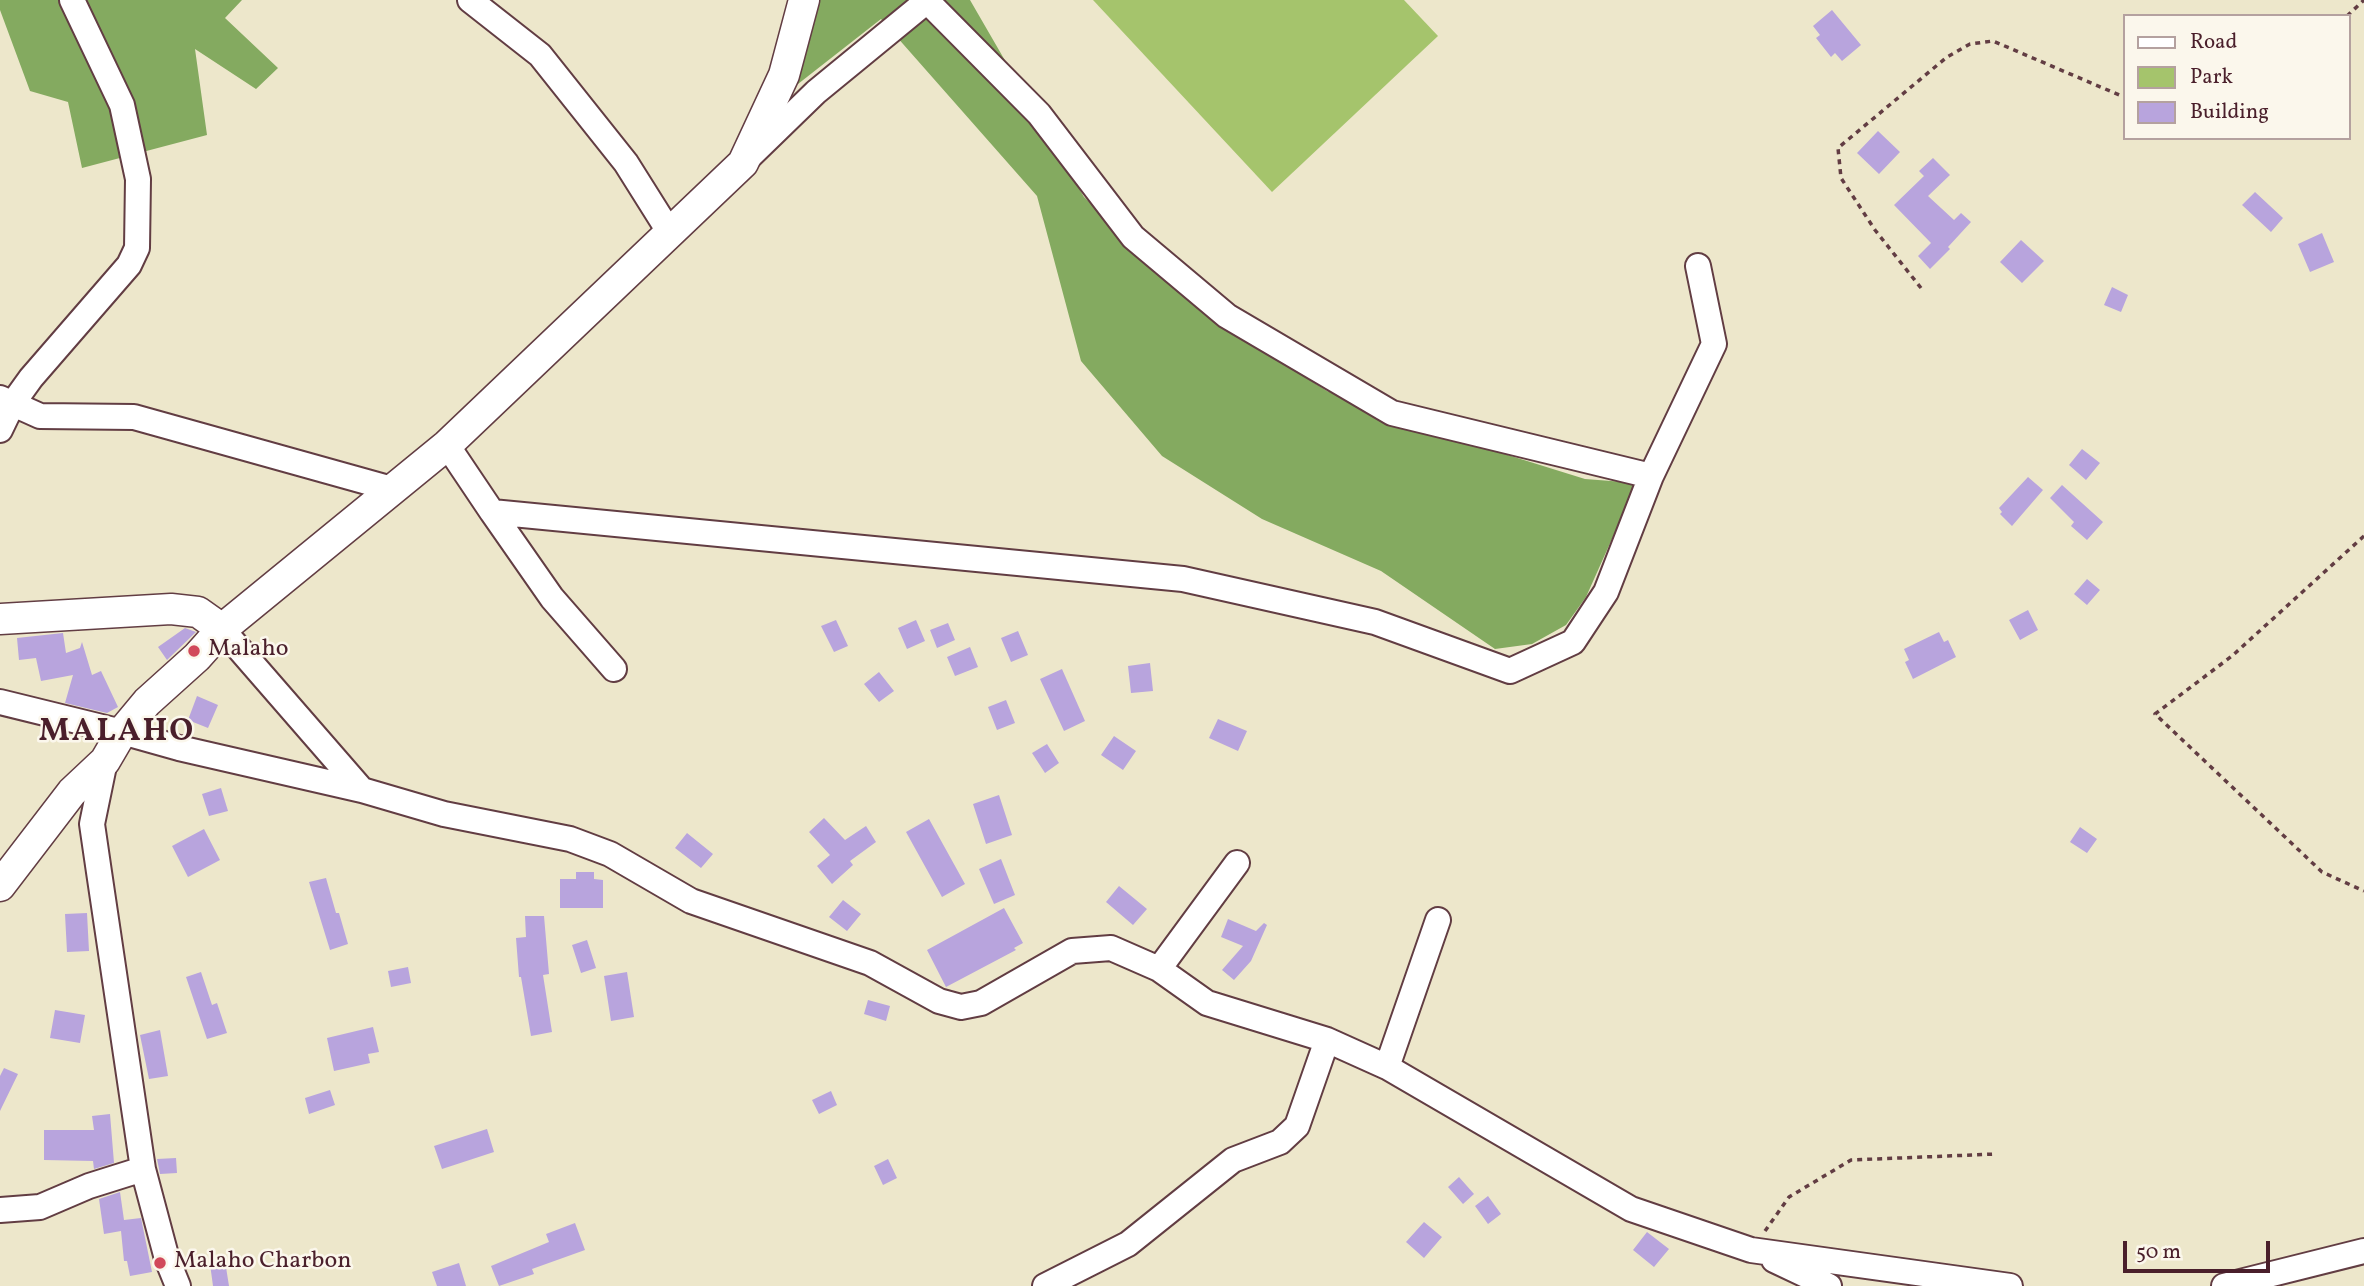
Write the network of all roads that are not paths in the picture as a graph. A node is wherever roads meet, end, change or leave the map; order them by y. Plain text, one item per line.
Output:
1 (72, 0) edge
2 (470, 0) edge
3 (804, 0) edge
4 (926, 1) edge
5 (743, 163) junction
6 (670, 233) junction
7 (1698, 267) dead end
8 (7, 401) edge
9 (0, 430) edge
10 (447, 444) junction
11 (1651, 476) junction
12 (392, 489) junction
13 (492, 512) junction
14 (0, 619) edge
15 (222, 629) junction
16 (614, 669) dead end
17 (0, 702) edge
18 (122, 732) junction
19 (105, 761) junction
20 (362, 790) junction
21 (1237, 863) dead end
22 (0, 886) edge
23 (1438, 919) dead end
24 (1158, 969) junction
25 (1327, 1040) junction
26 (1387, 1067) junction
27 (143, 1169) junction
28 (0, 1210) edge
29 (1751, 1250) junction
30 (2364, 1251) edge
31 (178, 1286) edge
32 (1045, 1286) edge
33 (1829, 1286) edge
34 (2010, 1286) edge
35 (2224, 1286) edge

1 - 8 street
2 - 6 street
3 - 5 street
4 - 5 street
4 - 11 street
5 - 6 street
6 - 10 street
7 - 11 street
8 - 9 street
8 - 12 street
10 - 12 street
10 - 13 street
11 - 13 street
12 - 15 street
13 - 16 street
14 - 15 street
15 - 18 street
15 - 20 street
17 - 18 street
18 - 19 street
18 - 20 street
19 - 22 street
19 - 27 street
20 - 24 street
21 - 24 street
23 - 26 street
24 - 25 street
25 - 26 street
25 - 32 street
26 - 29 street
27 - 28 street
27 - 31 street
29 - 33 street
29 - 34 street
30 - 35 street

